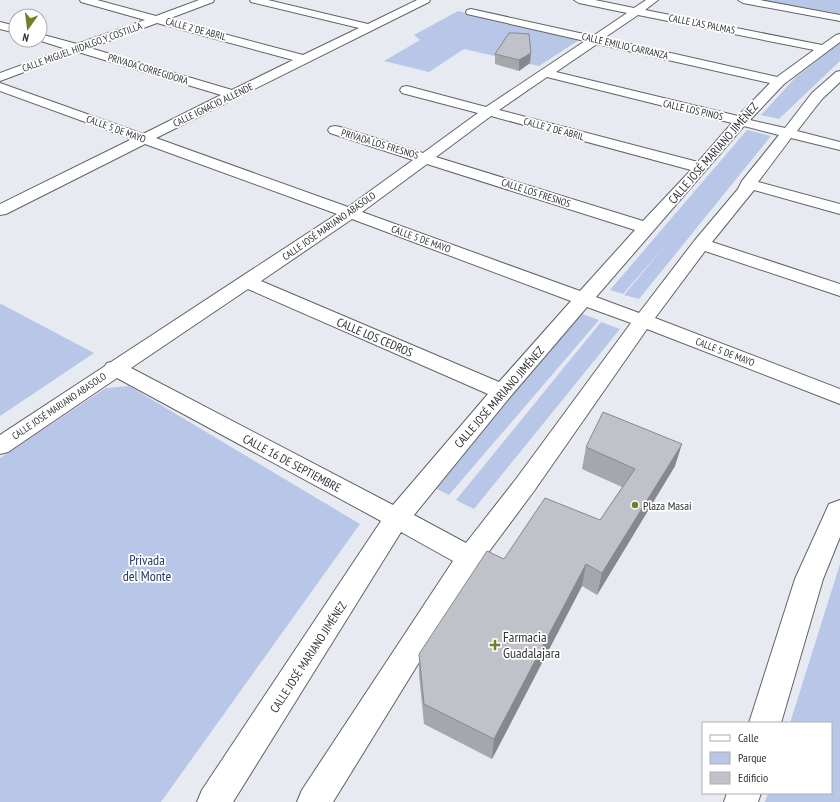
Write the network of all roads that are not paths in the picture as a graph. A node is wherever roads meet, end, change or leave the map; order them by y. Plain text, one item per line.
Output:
1 (85, 0) edge
2 (209, 0) edge
3 (256, 0) edge
4 (579, 0) edge
5 (653, 0) edge
6 (743, 0) edge
7 (425, 2) edge
8 (636, 11) junction
9 (471, 12) dead end
10 (840, 18) edge
11 (158, 19) junction
12 (371, 28) junction
13 (48, 39) edge
14 (594, 39) junction
15 (832, 43) edge
16 (78, 48) junction
17 (306, 60) junction
18 (545, 73) junction
19 (840, 75) edge
20 (0, 77) edge
21 (779, 81) junction
22 (0, 87) edge
23 (407, 90) dead end
24 (833, 91) edge
25 (234, 95) junction
26 (488, 112) junction
27 (741, 121) junction
28 (335, 130) dead end
29 (787, 133) junction
30 (144, 140) junction
31 (840, 146) edge
32 (426, 158) junction
33 (700, 168) junction
34 (748, 184) junction
35 (840, 209) edge
36 (0, 210) edge
37 (350, 213) junction
38 (646, 228) junction
39 (701, 244) junction
40 (247, 282) junction
41 (840, 290) edge
42 (584, 299) junction
43 (644, 321) junction
44 (114, 368) junction
45 (502, 392) junction
46 (840, 397) edge
47 (0, 446) edge
48 (840, 510) edge
49 (396, 519) junction
50 (470, 557) junction
51 (765, 722) edge
52 (214, 802) edge
53 (314, 802) edge

1 - 11 street, CALLE 2 DE ABRIL
2 - 11 street, CALLE MIGUEL HIDALGO Y COSTILLA
3 - 12 street
4 - 8 street, CALLE LAS PALMAS
5 - 8 street, CALLE JOSÉ MARIANO ABASOLO
6 - 10 street
7 - 12 street, CALLE IGNACIO ALLENDE
8 - 14 street, CALLE JOSÉ MARIANO ABASOLO
8 - 15 street, CALLE LAS PALMAS
9 - 14 street, CALLE EMILIO CARRANZA
11 - 16 street, CALLE MIGUEL HIDALGO Y COSTILLA
11 - 17 street, CALLE 2 DE ABRIL
12 - 17 street, CALLE IGNACIO ALLENDE
13 - 16 street, PRIVADA CORREGIDORA
14 - 18 street, CALLE JOSÉ MARIANO ABASOLO
14 - 21 street, CALLE EMILIO CARRANZA
15 - 21 street, CALLE JOSÉ MARIANO JIMÉNEZ
16 - 20 street, CALLE MIGUEL HIDALGO Y COSTILLA
16 - 25 street, PRIVADA CORREGIDORA
17 - 25 street, CALLE IGNACIO ALLENDE
18 - 26 street, CALLE JOSÉ MARIANO ABASOLO
18 - 27 street, CALLE LOS PINOS
19 - 24 street
21 - 27 street, CALLE JOSÉ MARIANO JIMÉNEZ
22 - 30 street, CALLE 5 DE MAYO
23 - 26 street, CALLE 2 DE ABRIL
24 - 29 street
25 - 30 street, CALLE IGNACIO ALLENDE
26 - 32 street, CALLE JOSÉ MARIANO ABASOLO
26 - 33 street, CALLE 2 DE ABRIL
27 - 29 street, CALLE LOS PINOS
27 - 33 street, CALLE JOSÉ MARIANO JIMÉNEZ
28 - 32 street, PRIVADA LOS FRESNOS
29 - 31 street, CALLE LOS PINOS
29 - 34 street
30 - 36 street, CALLE IGNACIO ALLENDE
30 - 37 street, CALLE 5 DE MAYO
32 - 37 street, CALLE JOSÉ MARIANO ABASOLO
32 - 38 street, CALLE LOS FRESNOS
33 - 38 street, CALLE JOSÉ MARIANO JIMÉNEZ
34 - 35 street
34 - 39 street
37 - 40 street, CALLE JOSÉ MARIANO ABASOLO
37 - 42 street, CALLE 5 DE MAYO
38 - 42 street, CALLE JOSÉ MARIANO JIMÉNEZ
39 - 41 street
39 - 43 street
40 - 44 street, CALLE JOSÉ MARIANO ABASOLO
40 - 45 street, CALLE LOS CEDROS
42 - 43 street, CALLE 5 DE MAYO
42 - 45 street, CALLE JOSÉ MARIANO JIMÉNEZ
43 - 46 street, CALLE 5 DE MAYO
43 - 50 street
44 - 47 street, CALLE JOSÉ MARIANO ABASOLO
44 - 49 street, CALLE 16 DE SEPTIEMBRE
45 - 49 street, CALLE JOSÉ MARIANO JIMÉNEZ
48 - 51 street
49 - 50 street, CALLE 16 DE SEPTIEMBRE
49 - 52 street, CALLE JOSÉ MARIANO JIMÉNEZ
50 - 53 street

